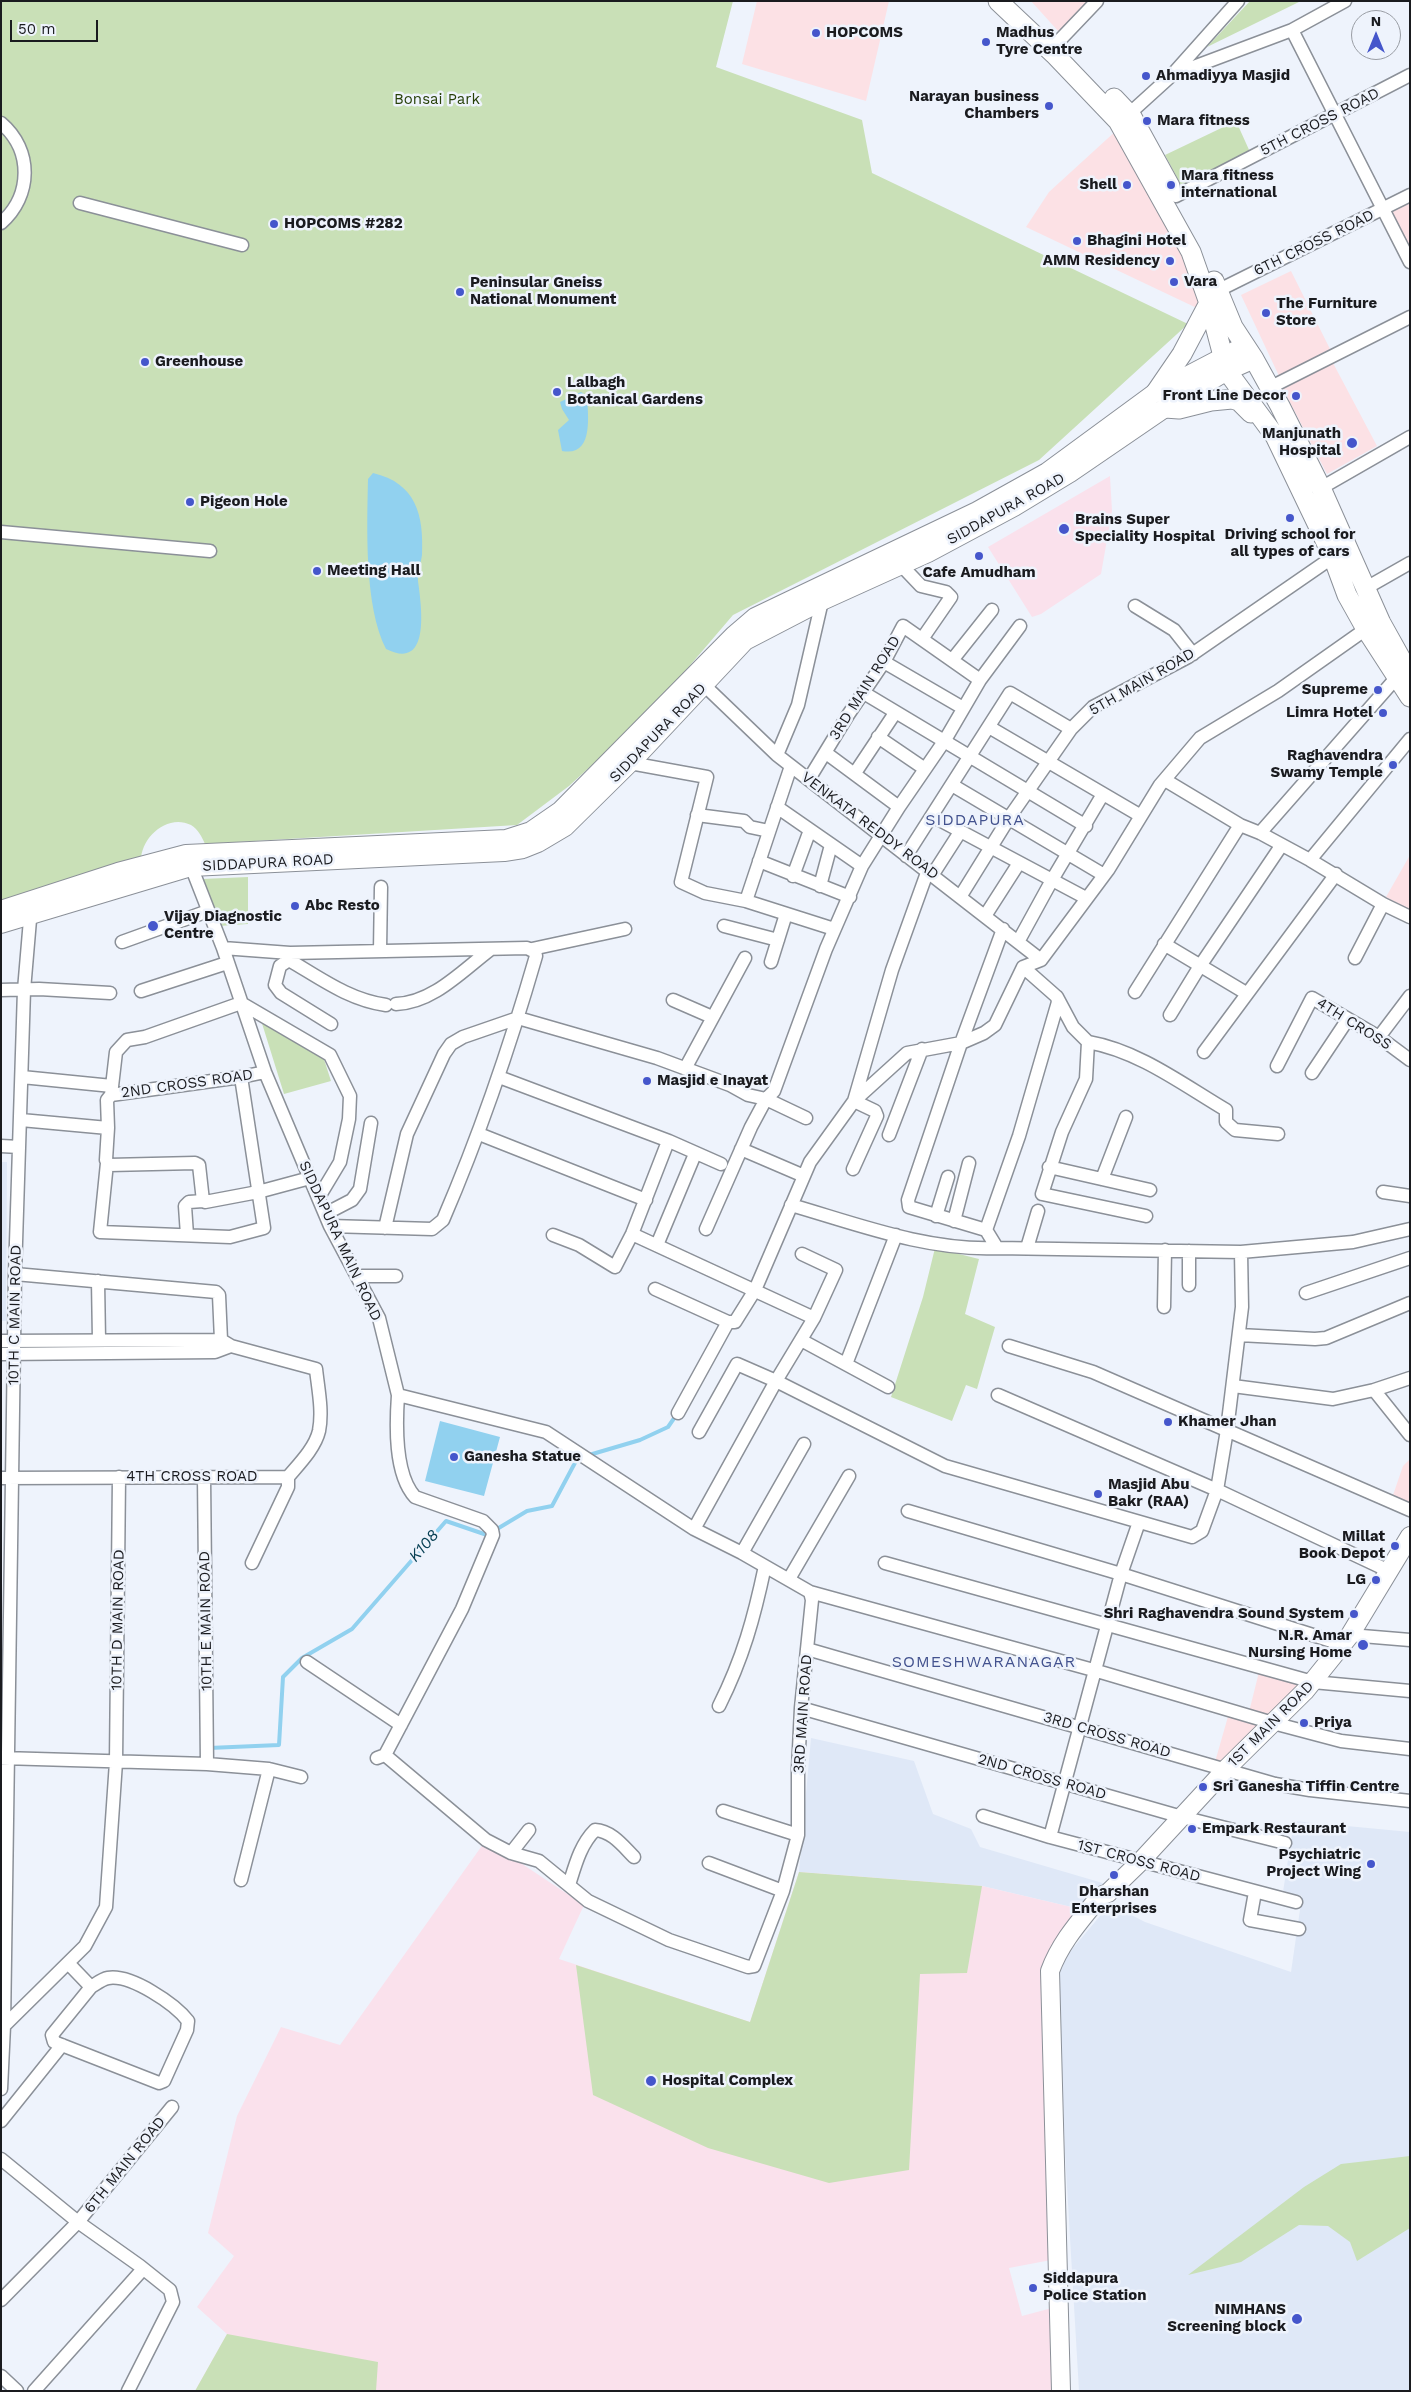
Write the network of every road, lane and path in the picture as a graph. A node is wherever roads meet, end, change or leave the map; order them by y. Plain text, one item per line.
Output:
1 (998, 1) edge
2 (1015, 1) edge
3 (1097, 1) edge
4 (1238, 1) edge
5 (1345, 1) edge
6 (1292, 30) junction
7 (1056, 43) junction
8 (1172, 75) junction
9 (1410, 75) edge
10 (1129, 114) junction
11 (1336, 114) junction
12 (1, 123) edge
13 (1410, 195) edge
14 (1176, 196) junction
15 (80, 203) dead end
16 (1384, 208) junction
17 (1, 223) edge
18 (242, 245) dead end
19 (1410, 262) edge
20 (1213, 297) junction
21 (1410, 317) edge
22 (1249, 352) junction
23 (1225, 363) junction
24 (1269, 388) junction
25 (1161, 400) junction
26 (1275, 436) junction
27 (1410, 437) edge
28 (1321, 488) junction
29 (1, 532) edge
30 (210, 552) dead end
31 (1333, 556) junction
32 (1410, 563) edge
33 (901, 565) junction
34 (1366, 588) junction
35 (820, 594) junction
36 (1135, 606) dead end
37 (992, 610) dead end
38 (1020, 626) dead end
39 (1366, 629) junction
40 (922, 639) junction
41 (1193, 654) junction
42 (952, 659) junction
43 (884, 662) junction
44 (1403, 676) edge
45 (980, 680) junction
46 (704, 685) junction
47 (864, 693) junction
48 (1410, 697) edge
49 (963, 708) junction
50 (895, 713) junction
51 (989, 727) junction
52 (1071, 729) junction
53 (878, 737) junction
54 (1410, 739) edge
55 (945, 740) junction
56 (826, 753) junction
57 (777, 755) junction
58 (970, 757) junction
59 (624, 758) junction
60 (1047, 762) junction
61 (791, 766) junction
62 (925, 769) junction
63 (855, 773) junction
64 (809, 779) junction
65 (1165, 780) junction
66 (952, 785) junction
67 (1028, 792) junction
68 (1103, 794) junction
69 (777, 807) junction
70 (899, 807) junction
71 (697, 815) junction
72 (932, 816) junction
73 (1141, 816) junction
74 (1009, 818) junction
75 (1240, 825) junction
76 (1086, 826) junction
77 (810, 830) junction
78 (769, 831) junction
79 (960, 832) junction
80 (1260, 833) junction
81 (881, 835) junction
82 (831, 845) junction
83 (1281, 846) junction
84 (990, 848) junction
85 (1068, 854) junction
86 (906, 856) junction
87 (189, 860) junction
88 (1310, 860) junction
89 (759, 861) junction
90 (1019, 863) junction
91 (862, 866) junction
92 (931, 872) junction
93 (1336, 874) junction
94 (1104, 875) junction
95 (793, 876) junction
96 (1052, 880) junction
97 (381, 886) dead end
98 (820, 886) junction
99 (850, 897) junction
100 (960, 897) junction
101 (1086, 898) junction
102 (746, 901) junction
103 (1383, 904) junction
104 (31, 907) junction
105 (1, 910) edge
106 (208, 911) junction
107 (786, 914) junction
108 (985, 916) junction
109 (1410, 917) edge
110 (1, 924) edge
111 (724, 926) dead end
112 (834, 928) junction
113 (625, 929) dead end
114 (1003, 929) junction
115 (778, 940) junction
116 (122, 942) dead end
117 (1018, 942) junction
118 (1164, 944) junction
119 (223, 948) junction
120 (491, 949) junction
121 (532, 949) junction
122 (380, 951) junction
123 (287, 956) junction
124 (745, 958) dead end
125 (1355, 958) dead end
126 (1041, 960) junction
127 (771, 962) dead end
128 (227, 963) junction
129 (1200, 966) junction
130 (1023, 967) junction
131 (1, 990) edge
132 (24, 990) junction
133 (141, 991) dead end
134 (1136, 992) dead end
135 (1246, 993) junction
136 (110, 994) dead end
137 (1410, 996) edge
138 (1057, 997) junction
139 (673, 1000) dead end
140 (241, 1003) junction
141 (1170, 1015) dead end
142 (712, 1017) junction
143 (518, 1018) junction
144 (1348, 1019) junction
145 (331, 1024) dead end
146 (1379, 1037) junction
147 (1088, 1042) junction
148 (961, 1043) junction
149 (922, 1050) junction
150 (1204, 1052) dead end
151 (1410, 1060) edge
152 (1277, 1066) dead end
153 (686, 1067) junction
154 (265, 1072) junction
155 (1312, 1073) dead end
156 (22, 1077) junction
157 (241, 1078) junction
158 (499, 1078) junction
159 (111, 1090) junction
160 (766, 1099) junction
161 (854, 1101) junction
162 (1126, 1117) dead end
163 (806, 1118) dead end
164 (21, 1120) junction
165 (371, 1123) dead end
166 (108, 1128) junction
167 (479, 1134) junction
168 (1278, 1134) dead end
169 (889, 1135) dead end
170 (667, 1144) dead end
171 (1, 1146) edge
172 (19, 1147) junction
173 (741, 1149) junction
174 (696, 1154) dead end
175 (107, 1163) junction
176 (969, 1163) dead end
177 (721, 1164) dead end
178 (1050, 1167) junction
179 (853, 1169) dead end
180 (804, 1176) junction
181 (948, 1177) dead end
182 (310, 1178) junction
183 (1102, 1179) junction
184 (1150, 1190) dead end
185 (258, 1192) junction
186 (1383, 1192) dead end
187 (1410, 1196) edge
188 (319, 1198) junction
189 (203, 1200) junction
190 (646, 1200) junction
191 (791, 1205) junction
192 (1038, 1211) dead end
193 (326, 1214) junction
194 (936, 1216) junction
195 (1146, 1216) dead end
196 (954, 1221) junction
197 (330, 1226) junction
198 (385, 1228) junction
199 (706, 1228) dead end
200 (1410, 1229) edge
201 (986, 1230) junction
202 (632, 1234) junction
203 (187, 1235) junction
204 (553, 1235) dead end
205 (896, 1235) junction
206 (657, 1246) junction
207 (997, 1248) junction
208 (1027, 1248) junction
209 (1165, 1250) junction
210 (1190, 1250) junction
211 (1241, 1252) junction
212 (802, 1254) dead end
213 (1410, 1258) edge
214 (15, 1274) junction
215 (356, 1276) junction
216 (396, 1276) dead end
217 (98, 1281) junction
218 (1189, 1284) dead end
219 (655, 1289) dead end
220 (755, 1290) junction
221 (1306, 1293) dead end
222 (1410, 1303) edge
223 (1164, 1307) dead end
224 (814, 1318) junction
225 (728, 1322) junction
226 (1239, 1335) junction
227 (15, 1340) junction
228 (99, 1340) junction
229 (801, 1340) junction
230 (1, 1341) edge
231 (226, 1343) junction
232 (1009, 1346) dead end
233 (1, 1354) edge
234 (15, 1354) junction
235 (846, 1364) junction
236 (1410, 1378) edge
237 (776, 1381) junction
238 (1233, 1386) junction
239 (888, 1387) dead end
240 (1374, 1390) junction
241 (398, 1395) junction
242 (998, 1395) dead end
243 (678, 1413) dead end
244 (1227, 1430) junction
245 (699, 1432) dead end
246 (1410, 1435) edge
247 (804, 1444) dead end
248 (849, 1476) dead end
249 (120, 1477) junction
250 (204, 1477) junction
251 (288, 1477) junction
252 (7, 1478) edge
253 (1216, 1490) junction
254 (1410, 1510) edge
255 (908, 1511) dead end
256 (1139, 1522) junction
257 (694, 1529) junction
258 (1410, 1536) edge
259 (742, 1554) junction
260 (252, 1563) dead end
261 (885, 1563) dead end
262 (766, 1566) junction
263 (1389, 1571) junction
264 (1121, 1574) junction
265 (788, 1579) junction
266 (810, 1592) junction
267 (1109, 1624) junction
268 (1346, 1639) junction
269 (1410, 1640) edge
270 (807, 1649) junction
271 (307, 1662) dead end
272 (1096, 1670) junction
273 (1313, 1682) junction
274 (1410, 1691) edge
275 (720, 1706) dead end
276 (801, 1708) junction
277 (1273, 1724) junction
278 (401, 1725) junction
279 (1079, 1727) junction
280 (1410, 1749) edge
281 (5, 1758) edge
282 (116, 1762) junction
283 (207, 1764) junction
284 (269, 1769) junction
285 (1226, 1769) junction
286 (301, 1777) dead end
287 (1064, 1784) junction
288 (1410, 1801) edge
289 (723, 1811) dead end
290 (983, 1816) dead end
291 (1182, 1817) junction
292 (529, 1830) dead end
293 (798, 1836) junction
294 (1050, 1837) junction
295 (1285, 1843) dead end
296 (511, 1853) junction
297 (634, 1857) dead end
298 (1140, 1862) junction
299 (709, 1864) dead end
300 (241, 1880) dead end
301 (569, 1885) junction
302 (783, 1891) junction
303 (1255, 1892) junction
304 (1296, 1902) dead end
305 (1298, 1929) dead end
306 (68, 1963) junction
307 (91, 1987) junction
308 (4, 2026) junction
309 (62, 2045) junction
310 (1, 2089) edge
311 (172, 2107) dead end
312 (1, 2121) edge
313 (1, 2159) edge
314 (78, 2222) junction
315 (143, 2269) junction
316 (1, 2300) edge
317 (1062, 2360) junction
318 (1, 2376) edge
319 (17, 2391) edge
320 (34, 2391) edge
321 (128, 2391) edge
322 (1061, 2391) edge
323 (1067, 2391) edge

1 - 20 main road
2 - 7 main road
3 - 7 street
4 - 8 street
5 - 6 street
6 - 8 street
6 - 11 street
7 - 10 main road
8 - 10 street
9 - 11 street, 5TH CROSS ROAD
10 - 14 main road
11 - 14 street, 5TH CROSS ROAD
11 - 16 street
12 - 17 street
13 - 16 street, 6TH CROSS ROAD
14 - 20 main road
15 - 18 street
16 - 19 street
16 - 20 street, 6TH CROSS ROAD
20 - 22 main road
20 - 23 main road
20 - 25 main road
21 - 24 street
22 - 23 main road
22 - 24 main road
23 - 25 main road
23 - 26 main road
24 - 28 main road
25 - 26 main road
25 - 33 main road, SIDDAPURA ROAD
25 - 35 main road, SIDDAPURA ROAD
26 - 31 main road
27 - 28 street
28 - 34 main road
29 - 30 street
31 - 39 main road
31 - 41 street, 5TH MAIN ROAD
32 - 34 street
33 - 35 main road, SIDDAPURA ROAD
33 - 40 street
34 - 44 main road
35 - 46 main road, SIDDAPURA ROAD
35 - 57 street
35 - 59 main road, SIDDAPURA ROAD
36 - 41 street
37 - 42 street
38 - 45 street
39 - 44 main road
39 - 65 street
40 - 42 street, 3RD MAIN ROAD
40 - 43 street, 3RD MAIN ROAD
41 - 52 street, 5TH MAIN ROAD
42 - 45 street, 3RD MAIN ROAD
43 - 47 street, 3RD MAIN ROAD
43 - 49 street
44 - 48 main road
44 - 80 street
45 - 49 street
46 - 57 street, VENKATA REDDY ROAD
46 - 59 main road, SIDDAPURA ROAD
47 - 50 street
47 - 56 street, 3RD MAIN ROAD
49 - 55 street
50 - 53 street
50 - 55 street
51 - 52 street
51 - 58 street
51 - 60 street
52 - 60 street, 5TH MAIN ROAD
53 - 62 street
53 - 63 street
54 - 88 street
55 - 58 street
55 - 62 street
56 - 63 street
56 - 64 street, 3RD MAIN ROAD
57 - 61 street, VENKATA REDDY ROAD
58 - 66 street
58 - 67 street
59 - 71 street
59 - 87 main road, SIDDAPURA ROAD
60 - 67 street, 5TH MAIN ROAD
60 - 68 street
61 - 64 street, VENKATA REDDY ROAD
61 - 69 street
62 - 70 street
63 - 70 street
64 - 81 street, VENKATA REDDY ROAD
65 - 73 street
65 - 75 street
66 - 72 street
66 - 74 street
67 - 74 street, 5TH MAIN ROAD
67 - 76 street
68 - 73 street
68 - 76 street
69 - 77 street
69 - 78 street
70 - 81 street
71 - 78 street
71 - 102 street
72 - 79 street
72 - 86 street
73 - 94 street
74 - 84 street, 5TH MAIN ROAD
74 - 85 street
75 - 80 street
75 - 118 street
76 - 85 street
77 - 82 street
77 - 95 street
78 - 89 street
79 - 84 street
79 - 92 street
80 - 83 street
81 - 86 street, VENKATA REDDY ROAD
81 - 91 street
82 - 91 street
82 - 98 street
83 - 88 street
83 - 129 street
84 - 90 street
84 - 100 street, 5TH MAIN ROAD
85 - 94 street
85 - 96 street
86 - 92 street, VENKATA REDDY ROAD
87 - 104 main road, SIDDAPURA ROAD
87 - 106 street, SIDDAPURA MAIN ROAD
88 - 93 street
89 - 95 street
89 - 102 street
90 - 96 street
90 - 108 street
91 - 99 street
92 - 100 street, VENKATA REDDY ROAD
92 - 161 street
93 - 103 street
93 - 135 street
94 - 101 street
95 - 98 street
96 - 101 street
96 - 117 street
97 - 122 street
98 - 99 street
99 - 112 street
100 - 108 street, VENKATA REDDY ROAD
101 - 126 street
102 - 107 street
103 - 109 street
103 - 125 street
104 - 105 main road, SIDDAPURA ROAD
104 - 110 main road, SIDDAPURA ROAD
104 - 132 street, 10TH C MAIN ROAD
106 - 116 street
106 - 119 street, SIDDAPURA MAIN ROAD
107 - 112 street
107 - 115 street
108 - 114 street, VENKATA REDDY ROAD
111 - 115 street
112 - 160 street
113 - 121 street
114 - 117 street, VENKATA REDDY ROAD
114 - 148 street
115 - 127 street
117 - 126 street, VENKATA REDDY ROAD
118 - 129 street
118 - 134 street
119 - 123 street
119 - 128 street, SIDDAPURA MAIN ROAD
120 - 121 street
120 - 122 street
120 - 123 street
121 - 143 street
122 - 123 street
123 - 145 street
124 - 142 street
126 - 130 street
128 - 133 street
128 - 140 street, SIDDAPURA MAIN ROAD
129 - 135 street
129 - 141 street
130 - 138 street
130 - 148 street
131 - 132 street
132 - 136 street
132 - 156 street, 10TH C MAIN ROAD
135 - 150 street
137 - 146 street
138 - 147 street
138 - 201 street
139 - 142 street
140 - 154 street, SIDDAPURA MAIN ROAD
140 - 159 street
140 - 188 street
142 - 153 street
143 - 153 street
143 - 158 street
143 - 198 street
144 - 146 street, 4TH CROSS
144 - 152 street, 4TH CROSS
144 - 155 street
146 - 151 street, 4TH CROSS
147 - 168 street
147 - 178 street
148 - 149 street
148 - 194 street
149 - 161 street
149 - 169 street
153 - 160 street
154 - 157 street, 2ND CROSS ROAD
154 - 182 street, SIDDAPURA MAIN ROAD
156 - 159 street
156 - 164 street, 10TH C MAIN ROAD
157 - 159 street, 2ND CROSS ROAD
157 - 185 street
158 - 167 street
158 - 177 street
159 - 166 street, 2ND CROSS ROAD
160 - 163 street
160 - 173 street
161 - 179 street
161 - 180 street
162 - 183 street
164 - 166 street
164 - 172 street, 10TH C MAIN ROAD
165 - 193 street
166 - 175 street, 2ND CROSS ROAD
167 - 190 street
167 - 198 street
170 - 190 street
171 - 172 street
172 - 214 street, 10TH C MAIN ROAD
173 - 180 street
173 - 199 street
174 - 206 street
175 - 189 street
175 - 203 street, 2ND CROSS ROAD
176 - 196 street
178 - 183 street
178 - 195 street
180 - 191 street
181 - 194 street
182 - 185 street
182 - 188 street, SIDDAPURA MAIN ROAD
183 - 184 street
185 - 189 street
185 - 203 street
186 - 187 street
188 - 193 street, SIDDAPURA MAIN ROAD
189 - 203 street
190 - 202 street
191 - 205 street
191 - 220 street
192 - 208 street
193 - 197 street, SIDDAPURA MAIN ROAD
194 - 196 street
196 - 201 street
197 - 198 street
197 - 215 street, SIDDAPURA MAIN ROAD
200 - 211 street
201 - 207 street
202 - 204 street
202 - 206 street
205 - 207 street
205 - 235 street
206 - 220 street
207 - 208 street
208 - 209 street
209 - 210 street
209 - 223 street
210 - 211 street
210 - 218 street
211 - 226 street
212 - 224 street
213 - 221 street
214 - 217 street
214 - 227 street, 10TH C MAIN ROAD
215 - 216 street
215 - 241 street, SIDDAPURA MAIN ROAD
217 - 228 street
217 - 231 street
219 - 225 street
220 - 224 street
220 - 225 street
222 - 226 street
224 - 229 street
225 - 243 street
226 - 238 street
227 - 228 street
227 - 230 street
227 - 234 street, 10TH C MAIN ROAD
228 - 231 street
229 - 235 street
229 - 237 street
231 - 234 street
231 - 251 street
232 - 244 street
233 - 234 street
234 - 252 street, 10TH C MAIN ROAD
235 - 239 street
236 - 240 street
237 - 245 street
237 - 256 street
237 - 257 street
238 - 240 street
238 - 244 street
240 - 246 street
241 - 257 street
241 - 278 street, SIDDAPURA MAIN ROAD
242 - 253 street
244 - 253 street
244 - 254 street
247 - 259 street
248 - 265 street
249 - 250 street, 4TH CROSS ROAD
249 - 252 street, 4TH CROSS ROAD
249 - 282 street, 10TH D MAIN ROAD
250 - 251 street, 4TH CROSS ROAD
250 - 283 street, 10TH E MAIN ROAD
251 - 260 street
252 - 281 street, 10TH C MAIN ROAD
253 - 256 street
253 - 263 street
255 - 264 street
256 - 264 street
257 - 259 street
258 - 263 main road, 1ST MAIN ROAD
259 - 262 street
261 - 267 street
262 - 265 street
262 - 275 street
263 - 268 main road, 1ST MAIN ROAD
264 - 267 street
264 - 268 street
265 - 266 street
266 - 270 street, 3RD MAIN ROAD
266 - 272 street
267 - 272 street
267 - 273 street
268 - 269 street
268 - 273 main road, 1ST MAIN ROAD
270 - 276 street, 3RD MAIN ROAD
270 - 279 street, 3RD CROSS ROAD
271 - 278 street
272 - 277 street
272 - 279 street
273 - 274 street
273 - 277 main road, 1ST MAIN ROAD
276 - 287 street, 2ND CROSS ROAD
276 - 293 street, 3RD MAIN ROAD
277 - 280 street
277 - 285 main road, 1ST MAIN ROAD
278 - 296 street, 3RD MAIN ROAD
279 - 285 street, 3RD CROSS ROAD
279 - 287 street
281 - 282 street
281 - 308 street, 10TH C MAIN ROAD
282 - 283 street
282 - 306 street, 10TH D MAIN ROAD
283 - 284 street
284 - 286 street
284 - 300 street
285 - 288 street, 3RD CROSS ROAD
285 - 291 main road, 1ST MAIN ROAD
287 - 291 street, 2ND CROSS ROAD
287 - 294 street
289 - 293 street
290 - 294 street, 1ST CROSS ROAD
291 - 295 street, 2ND CROSS ROAD
291 - 298 main road, 1ST MAIN ROAD
292 - 296 street
293 - 302 street, 3RD MAIN ROAD
294 - 298 street, 1ST CROSS ROAD
296 - 301 street, 3RD MAIN ROAD
297 - 301 street
298 - 303 street, 1ST CROSS ROAD
298 - 317 main road, 1ST MAIN ROAD
299 - 302 street
301 - 302 street, 3RD MAIN ROAD
303 - 304 street, 1ST CROSS ROAD
303 - 305 street
306 - 307 street
306 - 308 street, 10TH D MAIN ROAD
307 - 309 street
307 - 309 street
308 - 310 street, 10TH C MAIN ROAD
309 - 312 street
311 - 314 street, 6TH MAIN ROAD
313 - 314 street
314 - 315 street
314 - 316 street, 6TH MAIN ROAD
315 - 320 street
315 - 321 street
317 - 322 main road
317 - 323 main road
318 - 319 street

